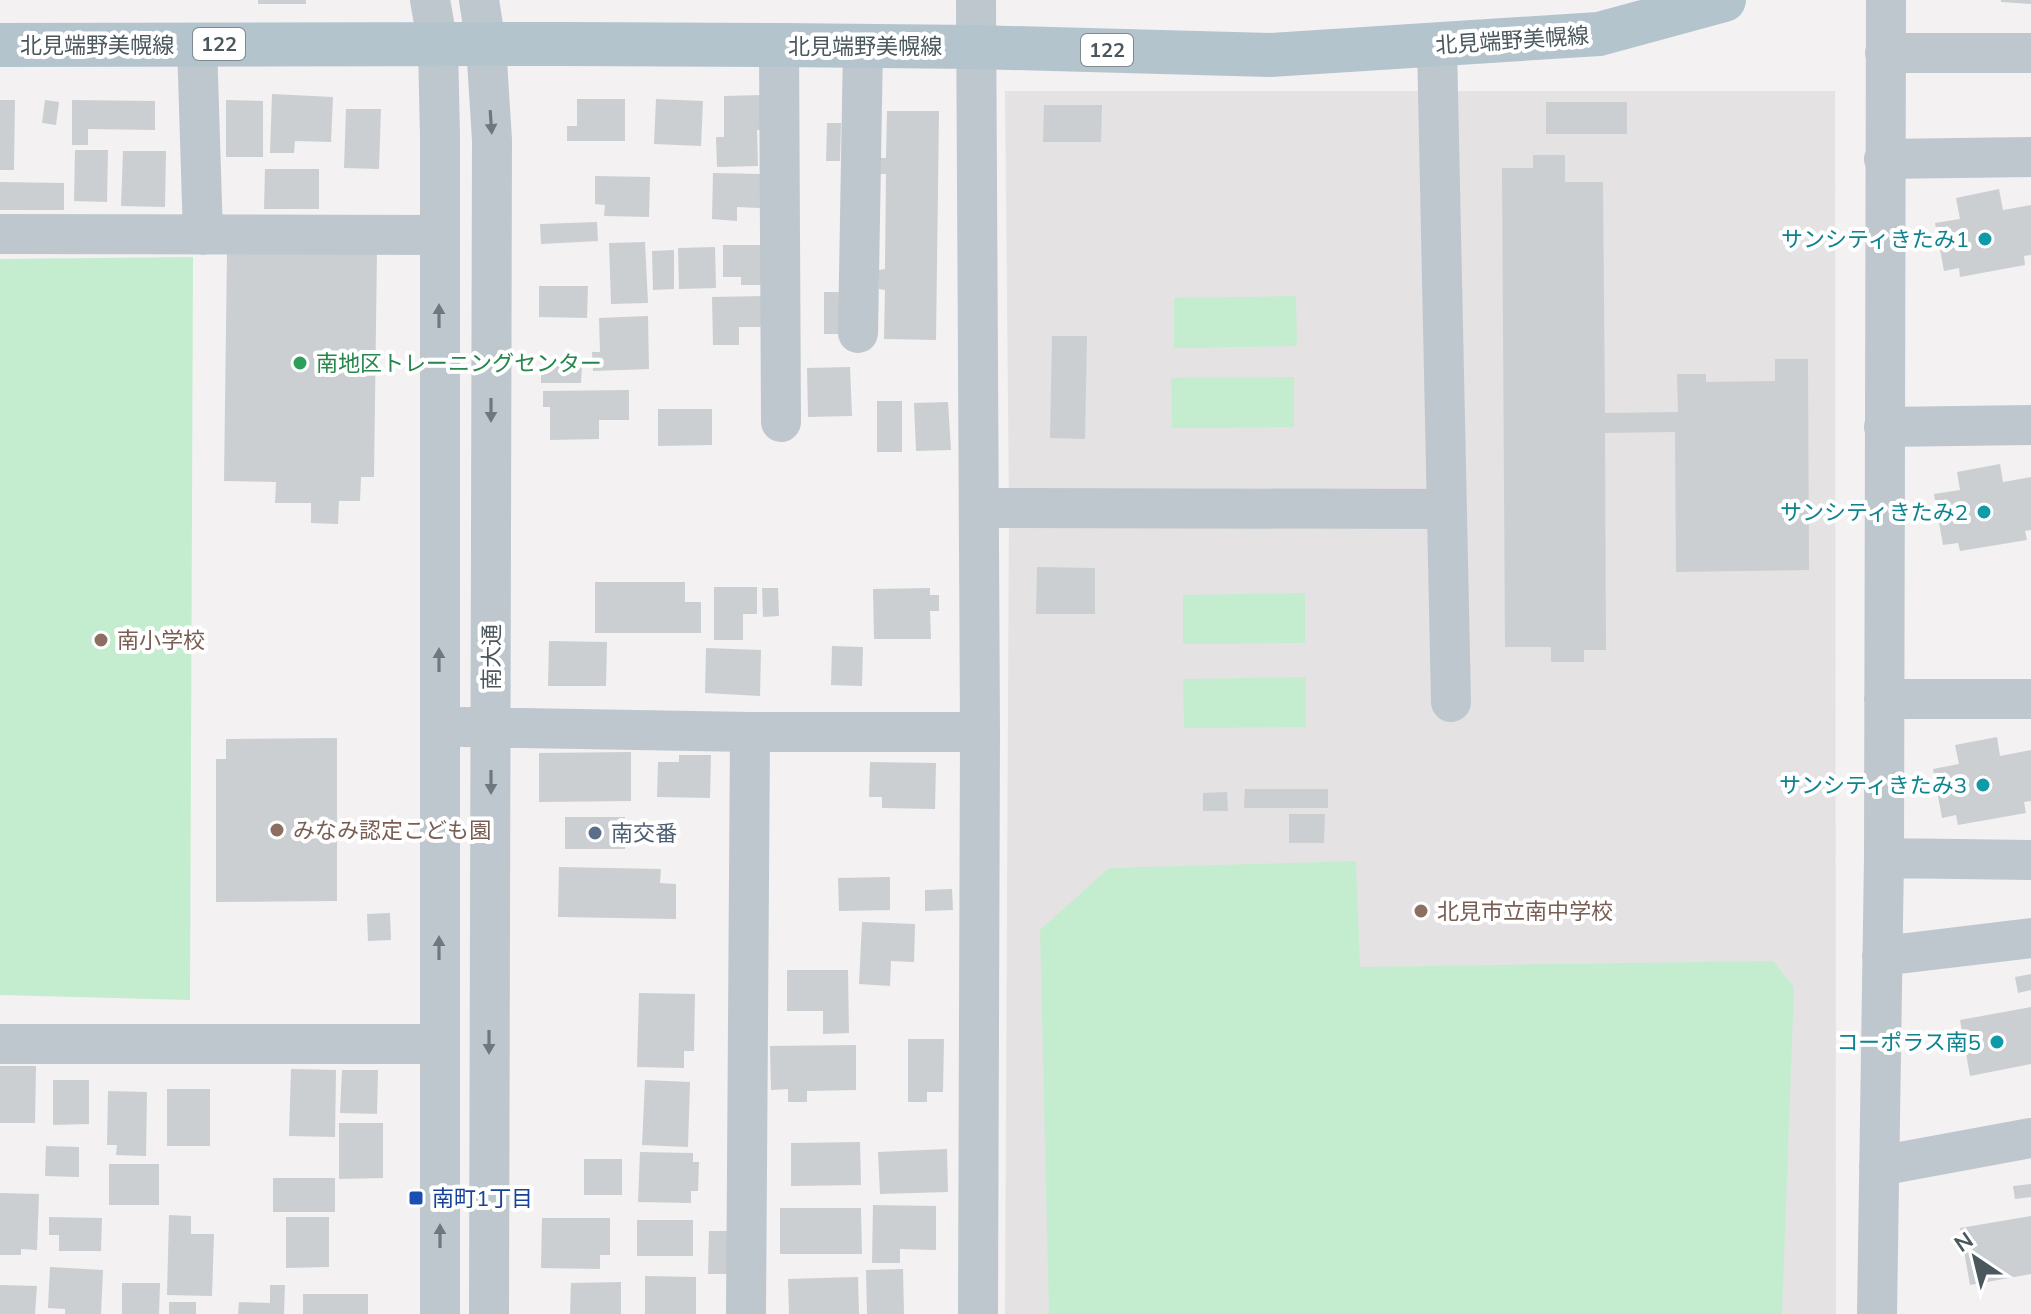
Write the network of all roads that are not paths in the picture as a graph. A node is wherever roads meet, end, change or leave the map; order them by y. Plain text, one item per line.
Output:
1 (430, 0) edge
2 (479, 0) edge
3 (976, 0) edge
4 (1724, 0) edge
5 (1886, 0) edge
6 (197, 44) junction
7 (0, 45) edge
8 (438, 45) junction
9 (486, 45) junction
10 (779, 45) junction
11 (1437, 45) junction
12 (863, 46) junction
13 (975, 47) junction
14 (1885, 53) junction
15 (2031, 53) edge
16 (2031, 157) edge
17 (1884, 159) junction
18 (0, 234) edge
19 (203, 235) junction
20 (439, 235) junction
21 (858, 333) dead end
22 (781, 422) dead end
23 (2031, 425) edge
24 (1884, 427) junction
25 (979, 508) junction
26 (1447, 509) junction
27 (1884, 699) junction
28 (2031, 699) edge
29 (1451, 702) dead end
30 (439, 726) junction
31 (491, 727) junction
32 (750, 732) junction
33 (980, 732) junction
34 (1884, 858) junction
35 (2031, 860) edge
36 (2031, 938) edge
37 (1882, 956) junction
38 (0, 1044) edge
39 (440, 1044) junction
40 (2031, 1138) edge
41 (1879, 1166) junction
42 (440, 1314) edge
43 (489, 1314) edge
44 (746, 1314) edge
45 (978, 1314) edge
46 (1877, 1314) edge

1 - 8 street
2 - 9 street, 南大通
3 - 13 street
4 - 11 main road, 北見端野美幌線 / 122
5 - 14 street
6 - 7 main road, 北見端野美幌線 / 122
6 - 8 main road, 北見端野美幌線 / 122
6 - 19 street
8 - 9 main road, 北見端野美幌線 / 122
8 - 20 street
9 - 10 main road, 北見端野美幌線 / 122
9 -> 31 street, 南大通
10 - 12 main road, 北見端野美幌線 / 122
10 - 22 street
11 - 13 main road, 北見端野美幌線 / 122
11 - 26 street
12 - 13 main road, 北見端野美幌線 / 122
12 - 21 street
13 - 25 street
14 - 15 street
14 - 17 street
16 - 17 street
17 - 24 street
18 - 19 street
19 - 20 street
30 -> 20 street
23 - 24 street
24 - 27 street
25 - 26 street
25 - 33 street
26 - 29 street
27 - 28 street
27 - 34 street
30 - 31 street
39 -> 30 street
31 - 32 street
31 -> 43 street, 南大通
32 - 33 street
32 - 44 street
33 - 45 street
34 - 35 street
34 - 37 street
36 - 37 street
37 - 41 street
38 - 39 street
42 -> 39 street
40 - 41 street
41 - 46 street

